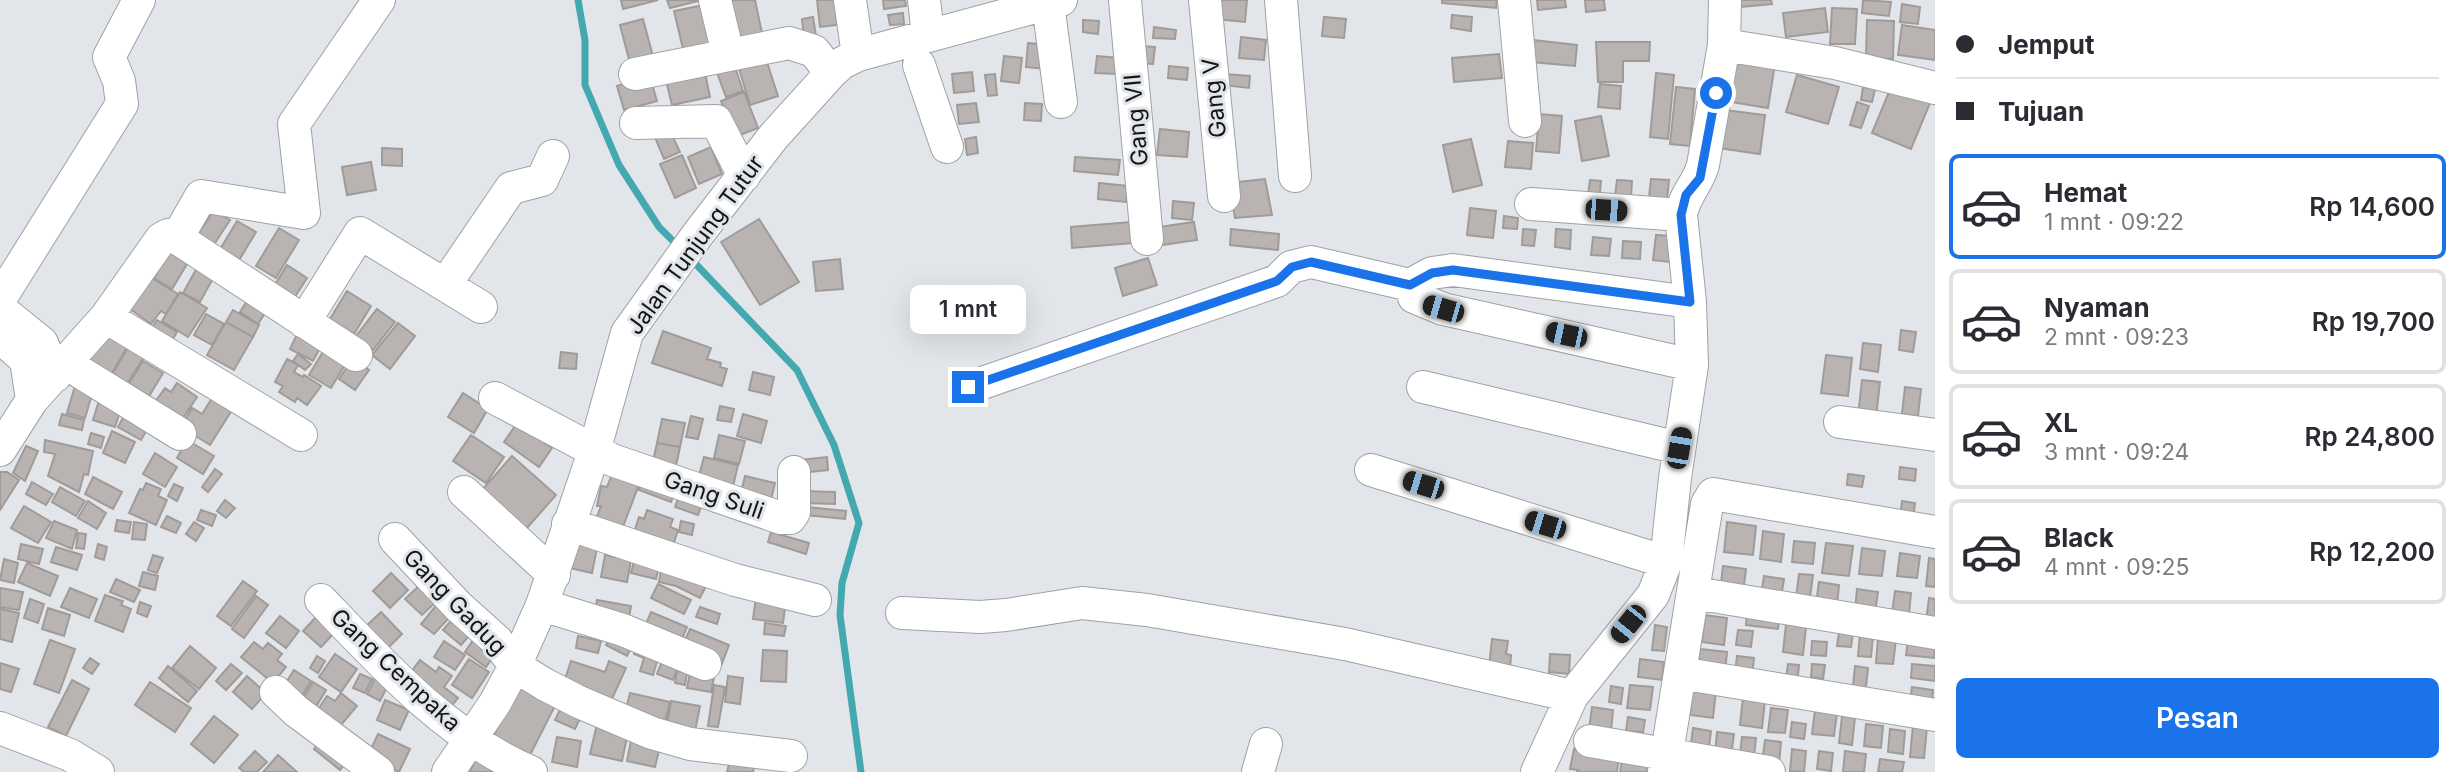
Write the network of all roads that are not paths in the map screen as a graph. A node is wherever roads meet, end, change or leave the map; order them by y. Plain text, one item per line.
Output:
1 (139, 0) edge
2 (379, 0) edge
3 (715, 0) edge
4 (850, 0) edge
5 (924, 0) edge
6 (1125, 0) edge
7 (1205, 0) edge
8 (1281, 0) edge
9 (1514, 0) edge
10 (1725, 0) edge
11 (1054, 2) edge
12 (1003, 7) edge
13 (928, 36) junction
14 (1724, 45) junction
15 (728, 54) junction
16 (858, 55) junction
17 (919, 65) dead end
18 (831, 73) junction
19 (635, 74) dead end
20 (1922, 84) edge
21 (1061, 102) dead end
22 (1525, 121) dead end
23 (636, 123) dead end
24 (947, 147) dead end
25 (553, 156) dead end
26 (744, 176) junction
27 (1295, 176) dead end
28 (1224, 196) dead end
29 (1531, 204) dead end
30 (1681, 215) junction
31 (177, 237) junction
32 (1147, 239) dead end
33 (445, 285) junction
34 (1410, 285) junction
35 (0, 299) edge
36 (1690, 302) junction
37 (481, 307) dead end
38 (0, 309) edge
39 (106, 317) junction
40 (304, 322) junction
41 (0, 337) edge
42 (356, 355) dead end
43 (1692, 365) junction
44 (61, 370) junction
45 (968, 387) dead end
46 (1423, 387) dead end
47 (495, 398) dead end
48 (32, 400) junction
49 (1840, 422) dead end
50 (180, 434) dead end
51 (301, 435) dead end
52 (1935, 435) edge
53 (1679, 448) junction
54 (0, 450) edge
55 (594, 452) junction
56 (1371, 470) dead end
57 (794, 472) dead end
58 (464, 492) dead end
59 (568, 524) junction
60 (1935, 533) edge
61 (395, 539) dead end
62 (1666, 562) junction
63 (554, 575) junction
64 (1695, 593) junction
65 (321, 600) dead end
66 (815, 600) dead end
67 (542, 605) junction
68 (902, 612) dead end
69 (1935, 633) edge
70 (705, 664) dead end
71 (515, 666) junction
72 (1680, 673) junction
73 (276, 692) dead end
74 (1572, 696) junction
75 (1935, 715) edge
76 (0, 728) edge
77 (470, 739) junction
78 (1590, 741) dead end
79 (791, 756) dead end
80 (1666, 763) edge
81 (98, 772) edge
82 (378, 772) edge
83 (448, 772) edge
84 (531, 772) edge
85 (1537, 772) edge
86 (1769, 772) edge

1 - 35 street
2 - 31 street
3 - 15 street
4 - 16 street
5 - 13 street
6 - 32 street, Gang VII
7 - 28 street, Gang V
8 - 27 street
9 - 22 street
10 - 14 street
11 - 12 street, Jalan Tunjung Tutur
11 - 21 street
12 - 13 street, Jalan Tunjung Tutur
13 - 16 street, Jalan Tunjung Tutur
14 - 20 street
14 - 30 street
15 - 18 street
15 - 19 street
16 - 18 street, Jalan Tunjung Tutur
17 - 24 street
18 - 26 street, Jalan Tunjung Tutur
23 - 26 street
25 - 33 street
26 - 55 street, Jalan Tunjung Tutur
29 - 30 street
30 - 36 street
31 - 39 street
31 - 40 street
33 - 37 street
33 - 40 street
34 - 36 street
34 - 43 street
34 - 45 street
36 - 43 street
38 - 44 street
39 - 44 street
39 - 51 street
40 - 42 street
41 - 48 street
43 - 53 street
44 - 48 street
44 - 50 street
46 - 53 street
47 - 55 street
48 - 54 street
49 - 52 street
53 - 62 street
55 - 57 street, Gang Suli
55 - 59 street, Jalan Tunjung Tutur
56 - 62 street
58 - 63 street
59 - 63 street, Jalan Tunjung Tutur
59 - 66 street
60 - 64 street
61 - 71 street, Gang Gadug
62 - 74 street
63 - 67 street, Jalan Tunjung Tutur
64 - 69 street
64 - 72 street
65 - 77 street, Gang Cempaka
67 - 70 street
67 - 71 street, Jalan Tunjung Tutur
68 - 74 street
71 - 77 street, Jalan Tunjung Tutur
71 - 79 street
72 - 75 street
72 - 80 street
73 - 82 street
74 - 85 street
76 - 81 street
77 - 83 street, Jalan Tunjung Tutur
77 - 84 street, Gang Cempaka
78 - 80 street
80 - 86 street

